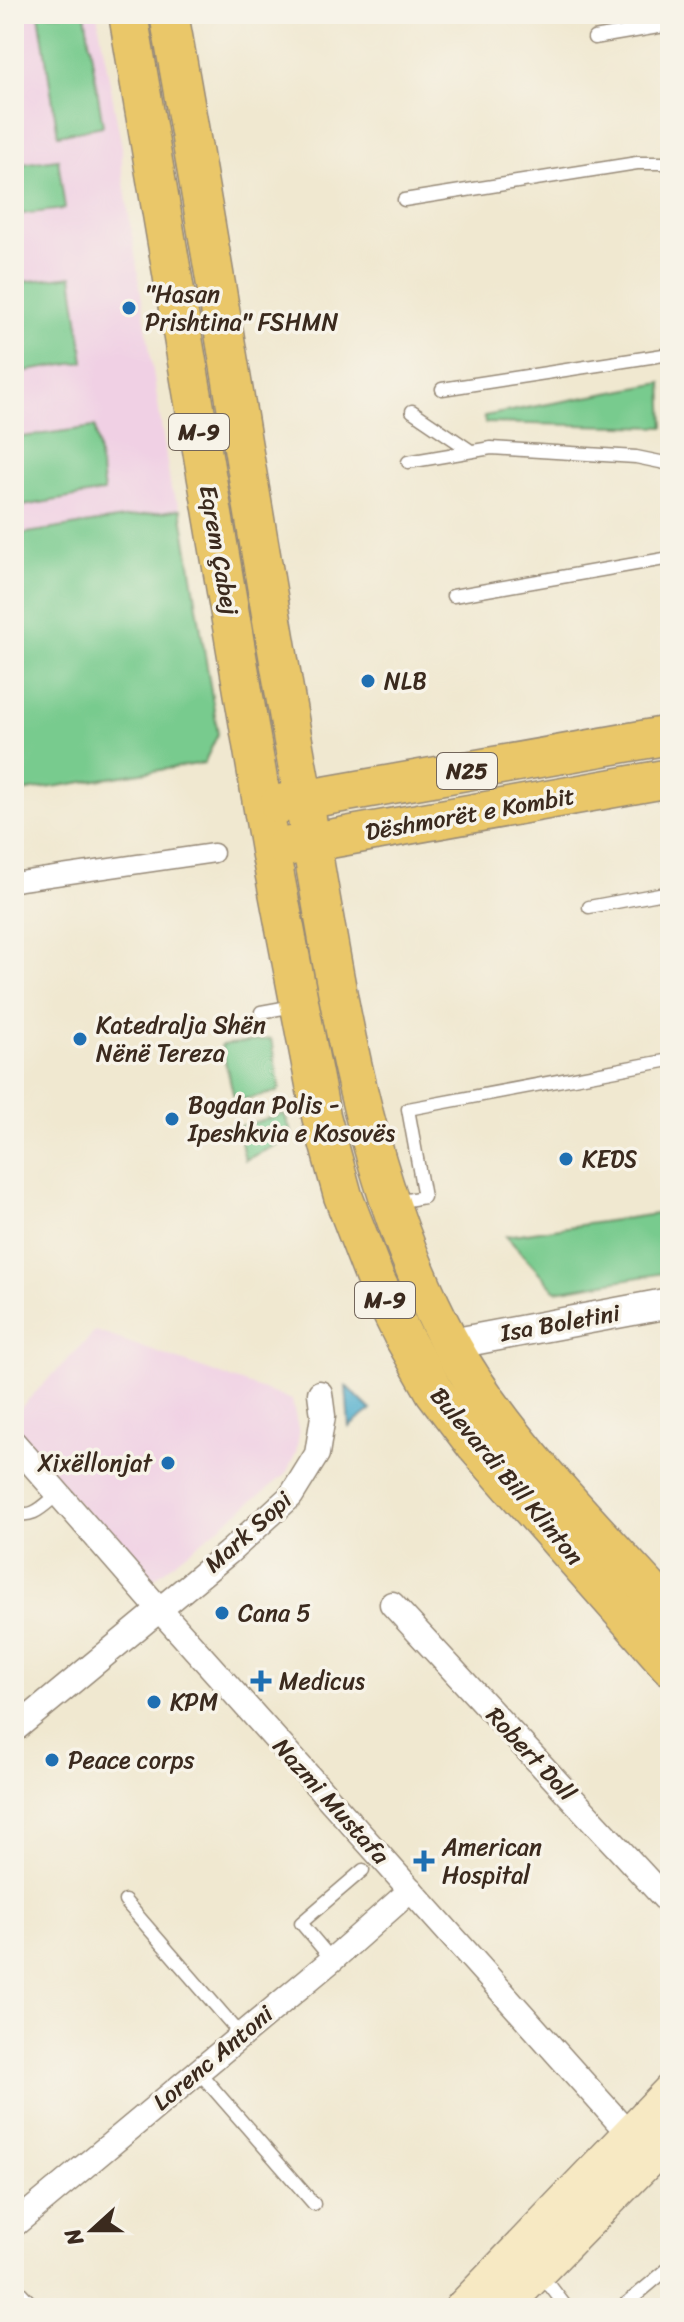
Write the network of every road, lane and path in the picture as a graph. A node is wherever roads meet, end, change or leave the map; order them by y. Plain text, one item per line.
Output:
1 (128, 14) edge
2 (169, 14) edge
3 (670, 25) edge
4 (594, 38) dead end
5 (670, 163) edge
6 (404, 200) dead end
7 (670, 354) edge
8 (442, 389) dead end
9 (412, 411) dead end
10 (471, 451) junction
11 (408, 462) dead end
12 (670, 464) edge
13 (670, 558) edge
14 (453, 596) dead end
15 (670, 735) edge
16 (670, 778) edge
17 (303, 800) junction
18 (263, 806) junction
19 (311, 843) junction
20 (270, 850) junction
21 (214, 853) dead end
22 (14, 882) edge
23 (670, 892) edge
24 (589, 907) dead end
25 (299, 1005) junction
26 (261, 1012) dead end
27 (670, 1060) edge
28 (389, 1204) junction
29 (670, 1303) edge
30 (451, 1344) junction
31 (320, 1393) dead end
32 (14, 1443) edge
33 (58, 1494) junction
34 (14, 1511) edge
35 (392, 1604) dead end
36 (159, 1609) junction
37 (670, 1612) edge
38 (670, 1666) edge
39 (14, 1730) edge
40 (363, 1870) dead end
41 (411, 1890) junction
42 (125, 1901) dead end
43 (670, 1904) edge
44 (332, 1960) junction
45 (241, 2035) junction
46 (198, 2071) junction
47 (670, 2091) edge
48 (650, 2143) edge
49 (314, 2204) dead end
50 (14, 2225) edge
51 (525, 2263) junction
52 (670, 2267) edge
53 (14, 2294) edge
54 (27, 2308) edge
55 (149, 2308) edge
56 (162, 2308) edge
57 (462, 2308) edge
58 (503, 2308) edge
59 (567, 2308) edge
60 (621, 2308) edge

1 - 18 main road, Eqrem Çabej / M-9
2 - 17 main road, Eqrem Çabej / M-9
3 - 4 lane
5 - 6 lane
7 - 8 lane
9 - 10 lane
10 - 11 lane
10 - 12 lane
13 - 14 lane
15 - 17 main road, Dëshmorët e Kombit / N25
16 - 19 main road, Dëshmorët e Kombit / N25
17 - 18 main road, Dëshmorët e Kombit / N25
17 - 19 main road, Bulevardi Bill Klinton / M-9
18 - 20 main road, Eqrem Çabej / M-9
19 - 20 main road, Dëshmorët e Kombit / N25
19 - 28 main road, Bulevardi Bill Klinton / M-9
20 - 25 main road, Bulevardi Bill Klinton / M-9
21 - 22 street
23 - 24 lane
25 - 26 lane
25 - 38 main road, Bulevardi Bill Klinton / M-9
27 - 28 lane
28 - 30 main road, Bulevardi Bill Klinton / M-9
29 - 30 street, Isa Boletini
30 - 37 main road, Bulevardi Bill Klinton / M-9
31 - 36 street, Mark Sopi
32 - 33 street, Nazmi Mustafa
33 - 34 lane
33 - 36 street, Nazmi Mustafa
35 - 43 street, Robert Doll
36 - 39 street, Mark Sopi
36 - 41 street, Nazmi Mustafa
40 - 44 lane
41 - 44 street, Lorenc Antoni
41 - 48 street, Nazmi Mustafa
42 - 45 lane
44 - 45 street, Lorenc Antoni
45 - 46 street, Lorenc Antoni
46 - 49 lane
46 - 50 street, Lorenc Antoni
47 - 48 main road
48 - 51 main road
51 - 57 main road
51 - 58 main road
51 - 59 lane
52 - 60 lane
53 - 54 street
55 - 56 lane

